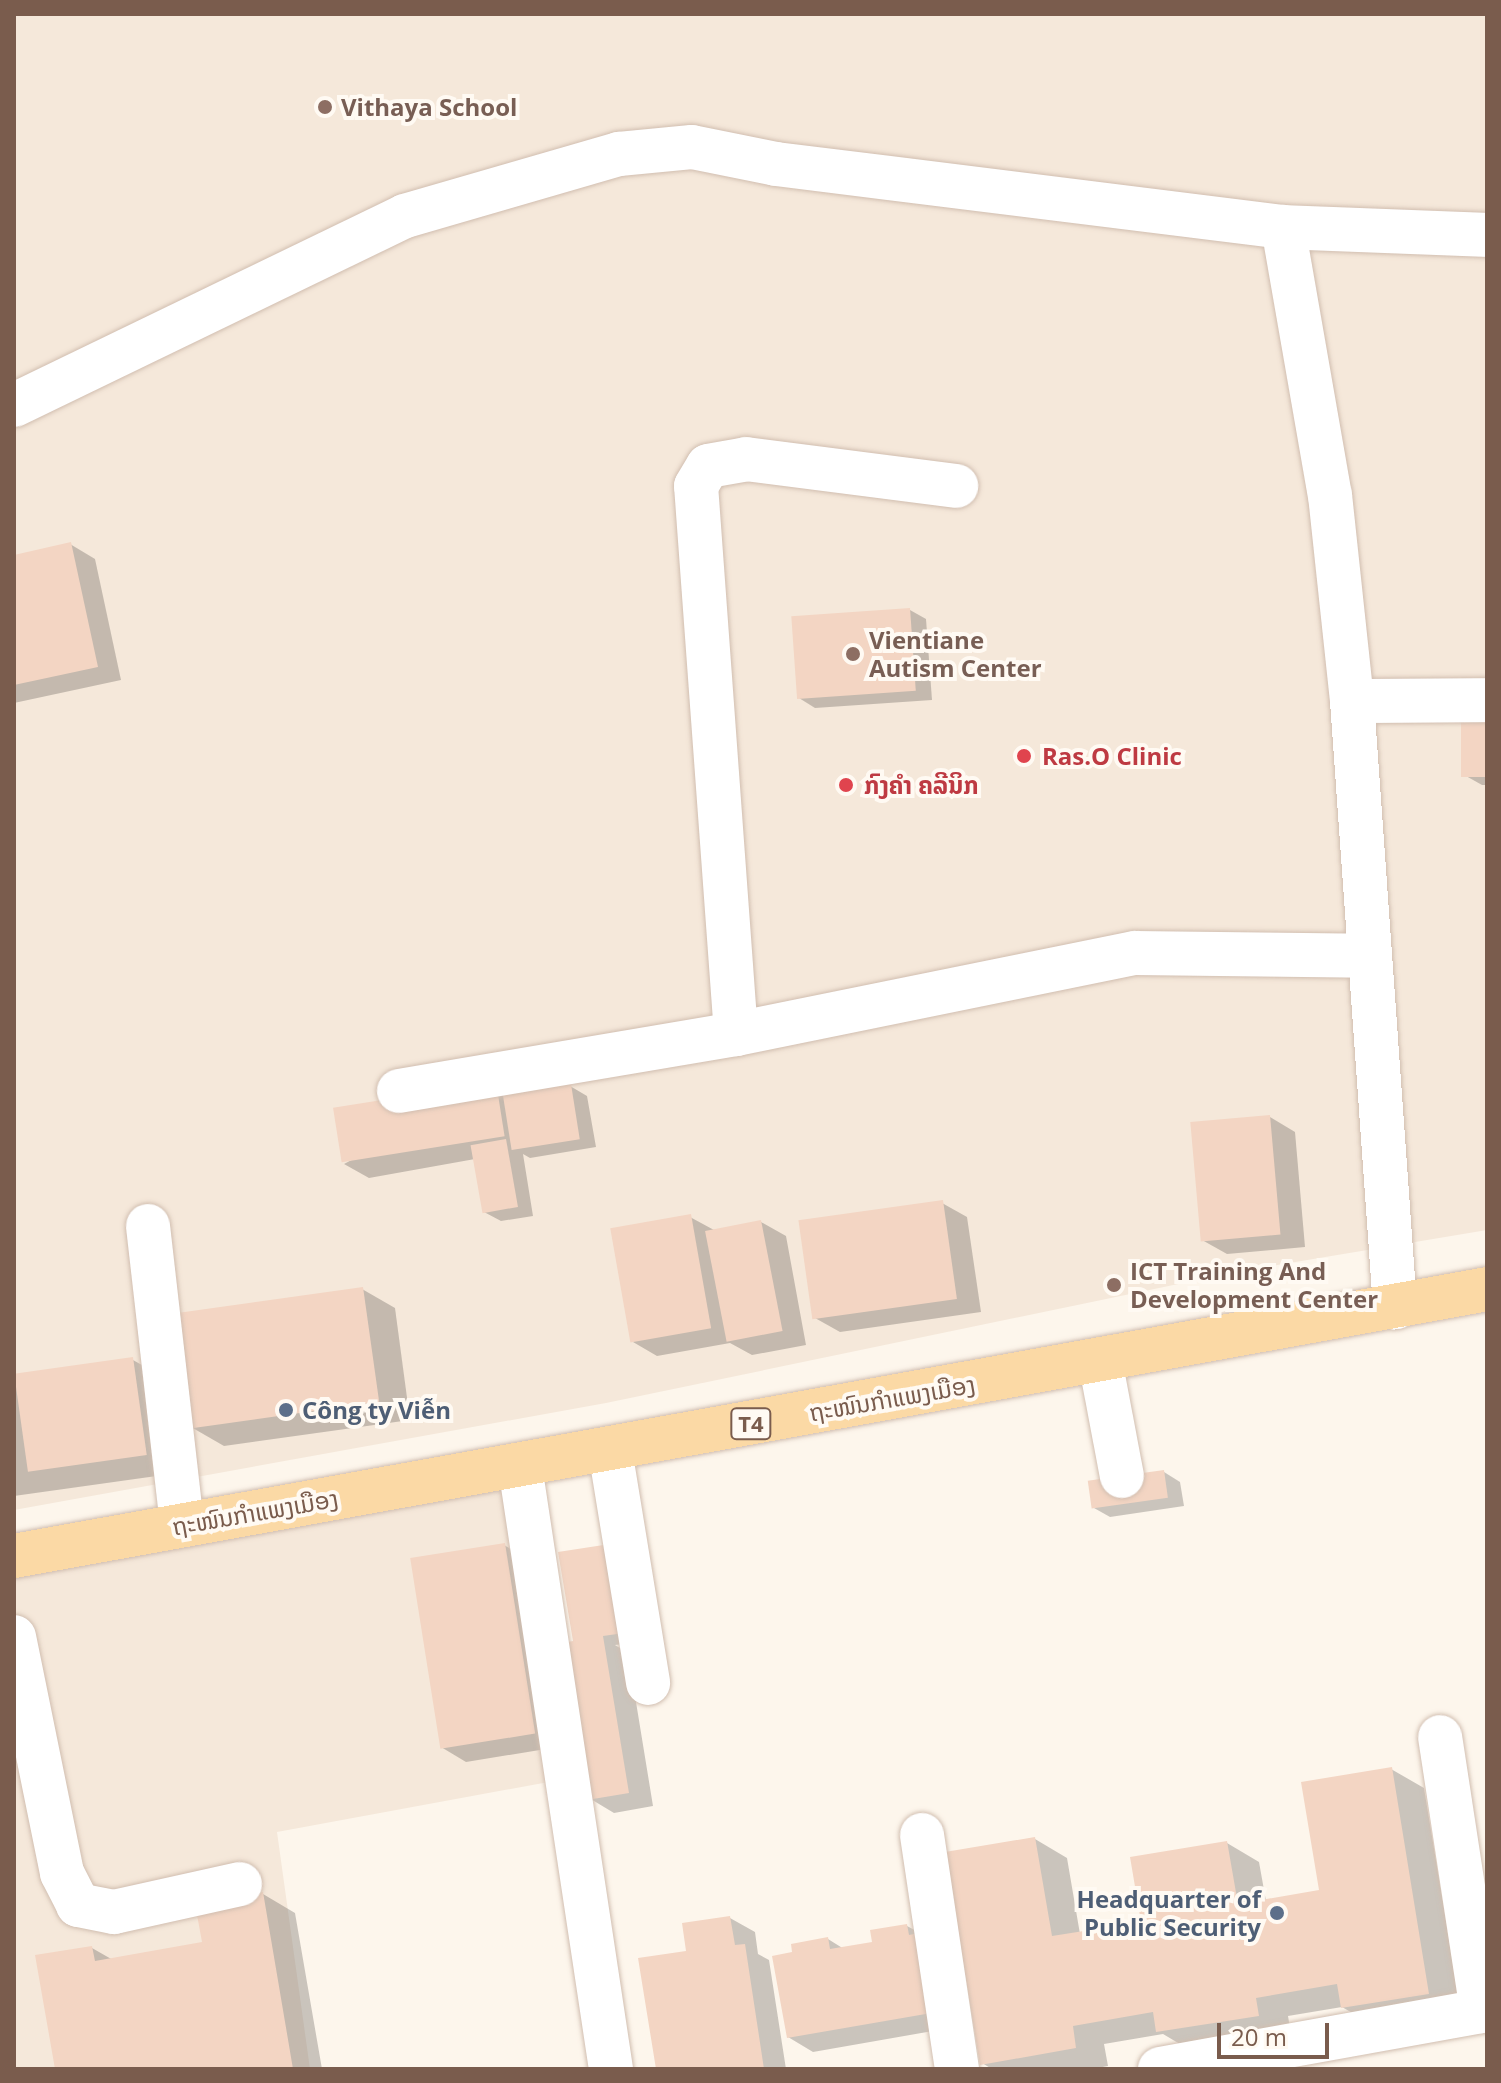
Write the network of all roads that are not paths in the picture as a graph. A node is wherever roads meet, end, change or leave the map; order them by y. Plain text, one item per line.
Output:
1 (1283, 227) junction
2 (1487, 235) edge
3 (14, 405) edge
4 (956, 486) dead end
5 (1487, 700) edge
6 (1352, 701) junction
7 (1366, 956) junction
8 (736, 1034) junction
9 (399, 1091) dead end
10 (148, 1226) dead end
11 (1487, 1289) edge
12 (1395, 1307) junction
13 (1100, 1360) junction
14 (610, 1450) junction
15 (520, 1466) junction
16 (1122, 1476) dead end
17 (182, 1525) junction
18 (14, 1556) edge
19 (14, 1637) edge
20 (648, 1683) dead end
21 (1440, 1737) dead end
22 (922, 1835) dead end
23 (240, 1884) dead end
24 (1485, 2022) edge
25 (611, 2069) edge
26 (957, 2069) edge
27 (1160, 2069) edge

1 - 2 street
1 - 3 street
1 - 6 street
4 - 8 street
5 - 6 street
6 - 7 street
7 - 8 street
7 - 12 street
8 - 9 street
10 - 17 street
11 - 12 main road, ຖະໜົນກຳແພງເມືອງ / T4
12 - 13 main road, ຖະໜົນກຳແພງເມືອງ / T4
13 - 14 main road, ຖະໜົນກຳແພງເມືອງ / T4
13 - 16 street
14 - 15 main road, ຖະໜົນກຳແພງເມືອງ / T4
14 - 20 street
15 - 17 main road, ຖະໜົນກຳແພງເມືອງ / T4
15 - 25 street
17 - 18 main road, ຖະໜົນກຳແພງເມືອງ / T4
19 - 23 street
21 - 24 street
22 - 26 street
24 - 27 street

